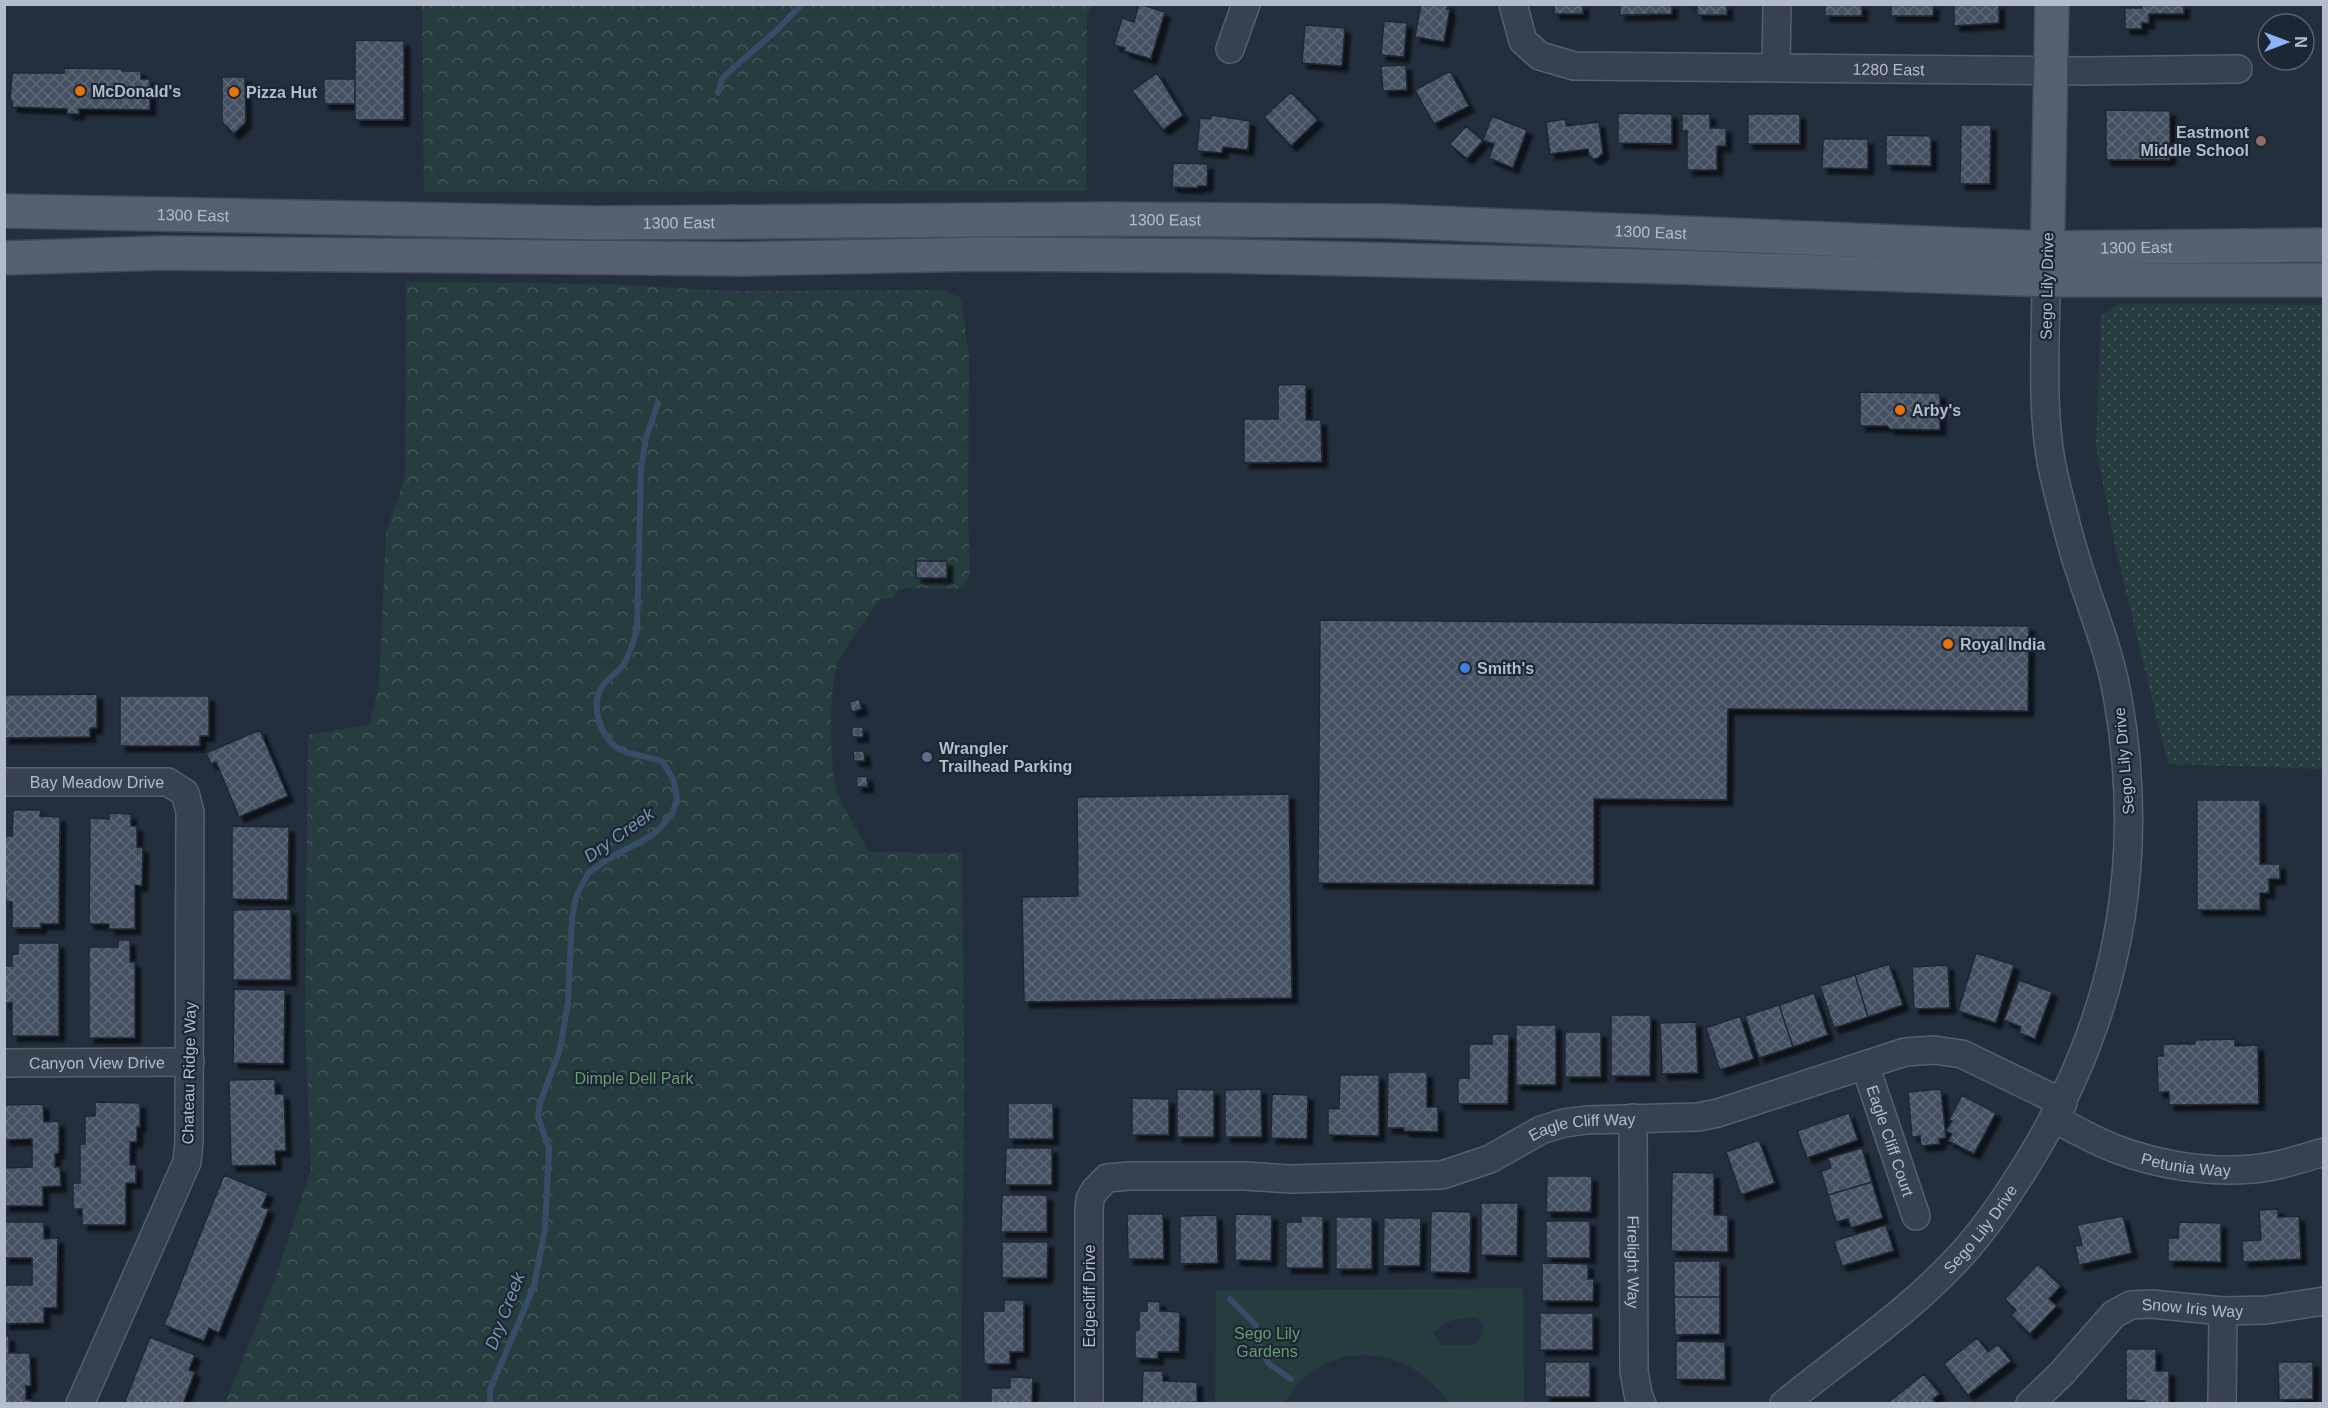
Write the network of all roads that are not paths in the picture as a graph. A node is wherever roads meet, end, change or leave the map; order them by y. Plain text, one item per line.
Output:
1 (1246, 4) edge
2 (1513, 4) edge
3 (1777, 4) edge
4 (2052, 4) edge
5 (1230, 49) dead end
6 (1776, 68) junction
7 (2238, 69) dead end
8 (2052, 70) junction
9 (4, 211) edge
10 (1805, 238) junction
11 (2324, 245) edge
12 (2048, 248) junction
13 (4, 258) edge
14 (1676, 267) junction
15 (2046, 280) junction
16 (2324, 280) edge
17 (4, 782) edge
18 (185, 793) joint
19 (190, 1062) junction
20 (4, 1063) edge
21 (1865, 1065) junction
22 (2059, 1111) junction
23 (1633, 1118) junction
24 (2324, 1152) edge
25 (1095, 1190) joint
26 (1916, 1216) dead end
27 (2324, 1301) edge
28 (2223, 1311) junction
29 (80, 1404) edge
30 (1089, 1404) edge
31 (1642, 1404) edge
32 (1784, 1404) edge
33 (2030, 1404) edge
34 (2222, 1404) edge

1 - 5 street
2 - 6 street, 1280 East
3 - 6 street
4 - 8 main road, Sego Lily Drive
6 - 8 street, 1280 East
7 - 8 street, 1280 East
8 - 12 main road, Sego Lily Drive
9 - 10 main road, 1300 East
10 - 12 main road, 1300 East
10 - 14 main road
11 - 12 main road, 1300 East
12 - 15 main road, Sego Lily Drive
13 - 14 main road, 1300 East
14 - 15 main road, 1300 East
15 - 16 main road, 1300 East
15 - 22 street, Sego Lily Drive
17 - 18 street, Bay Meadow Drive
18 - 19 street, Chateau Ridge Way
19 - 20 street, Canyon View Drive
19 - 29 street, Chateau Ridge Way
21 - 22 street, Eagle Cliff Way
21 - 23 street, Eagle Cliff Way
21 - 26 street, Eagle Cliff Court
22 - 24 street, Petunia Way
22 - 32 street, Sego Lily Drive
23 - 25 street, Eagle Cliff Way
23 - 31 street, Firelight Way
25 - 30 street, Edgecliff Drive
27 - 28 street, Snow Iris Way
28 - 33 street, Snow Iris Way
28 - 34 street

